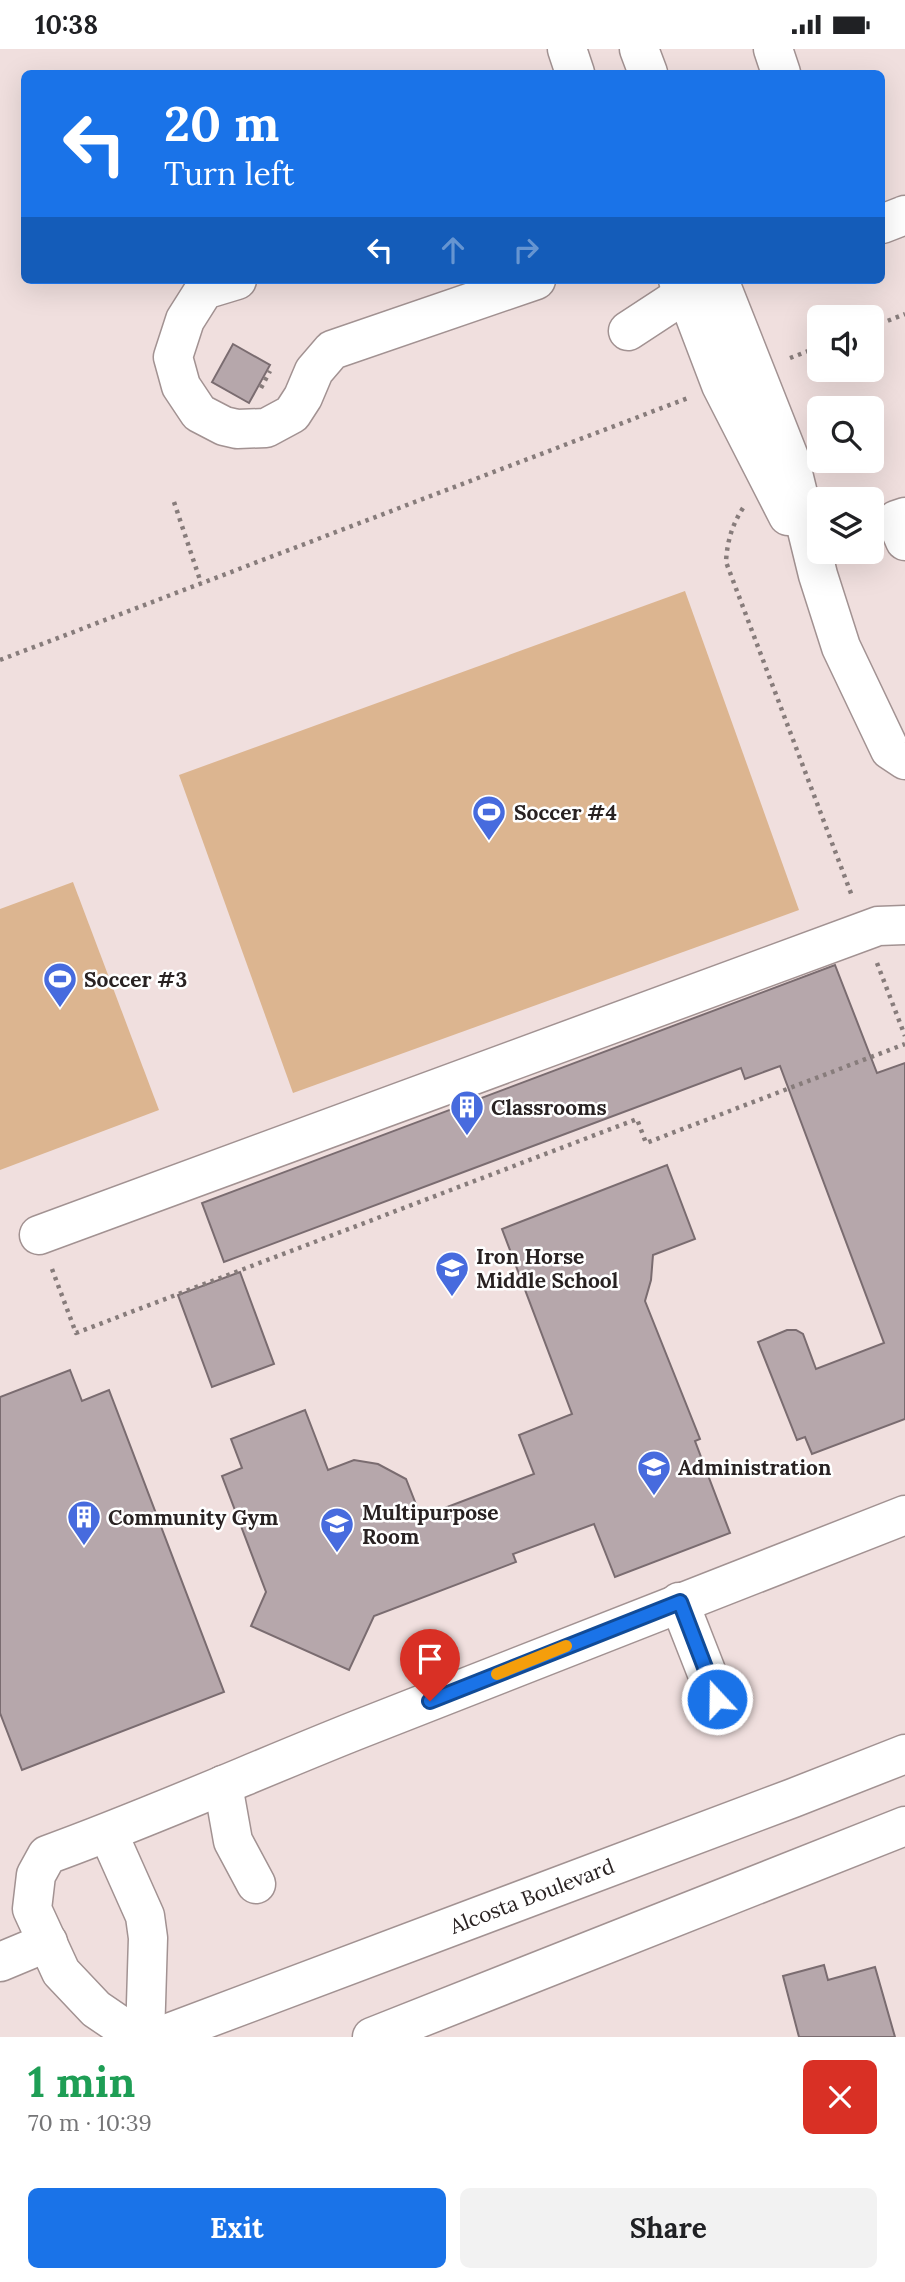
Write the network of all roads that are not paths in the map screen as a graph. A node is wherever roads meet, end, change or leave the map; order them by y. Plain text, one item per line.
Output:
1 (567, 49) edge
2 (639, 49) edge
3 (773, 49) edge
4 (574, 70) edge
5 (647, 70) edge
6 (780, 70) edge
7 (905, 215) edge
8 (885, 223) edge
9 (224, 284) edge
10 (524, 284) edge
11 (703, 284) edge
12 (705, 284) edge
13 (628, 331) dead end
14 (738, 378) junction
15 (905, 517) edge
16 (905, 541) edge
17 (818, 575) junction
18 (905, 759) edge
19 (905, 925) edge
20 (39, 1235) road end
21 (905, 1515) edge
22 (680, 1602) junction
23 (717, 1699) dead end
24 (905, 1754) edge
25 (223, 1785) junction
26 (905, 1826) edge
27 (108, 1833) junction
28 (256, 1884) dead end
29 (48, 1942) junction
30 (0, 1962) edge
31 (165, 2035) edge
32 (138, 2037) edge
33 (372, 2037) edge

1 - 4 main road
2 - 5 main road
3 - 6 main road
7 - 8 main road
9 - 10 main road
11 - 13 main road
12 - 14 main road
14 - 17 main road
14 - 17 main road
15 - 16 main road
17 - 18 main road
19 - 20 main road
21 - 22 main road
22 - 23 main road
22 - 25 main road
24 - 31 main road, Alcosta Boulevard
25 - 27 main road
25 - 28 main road
26 - 33 main road
27 - 29 main road
27 - 31 main road
29 - 30 main road
29 - 32 main road

